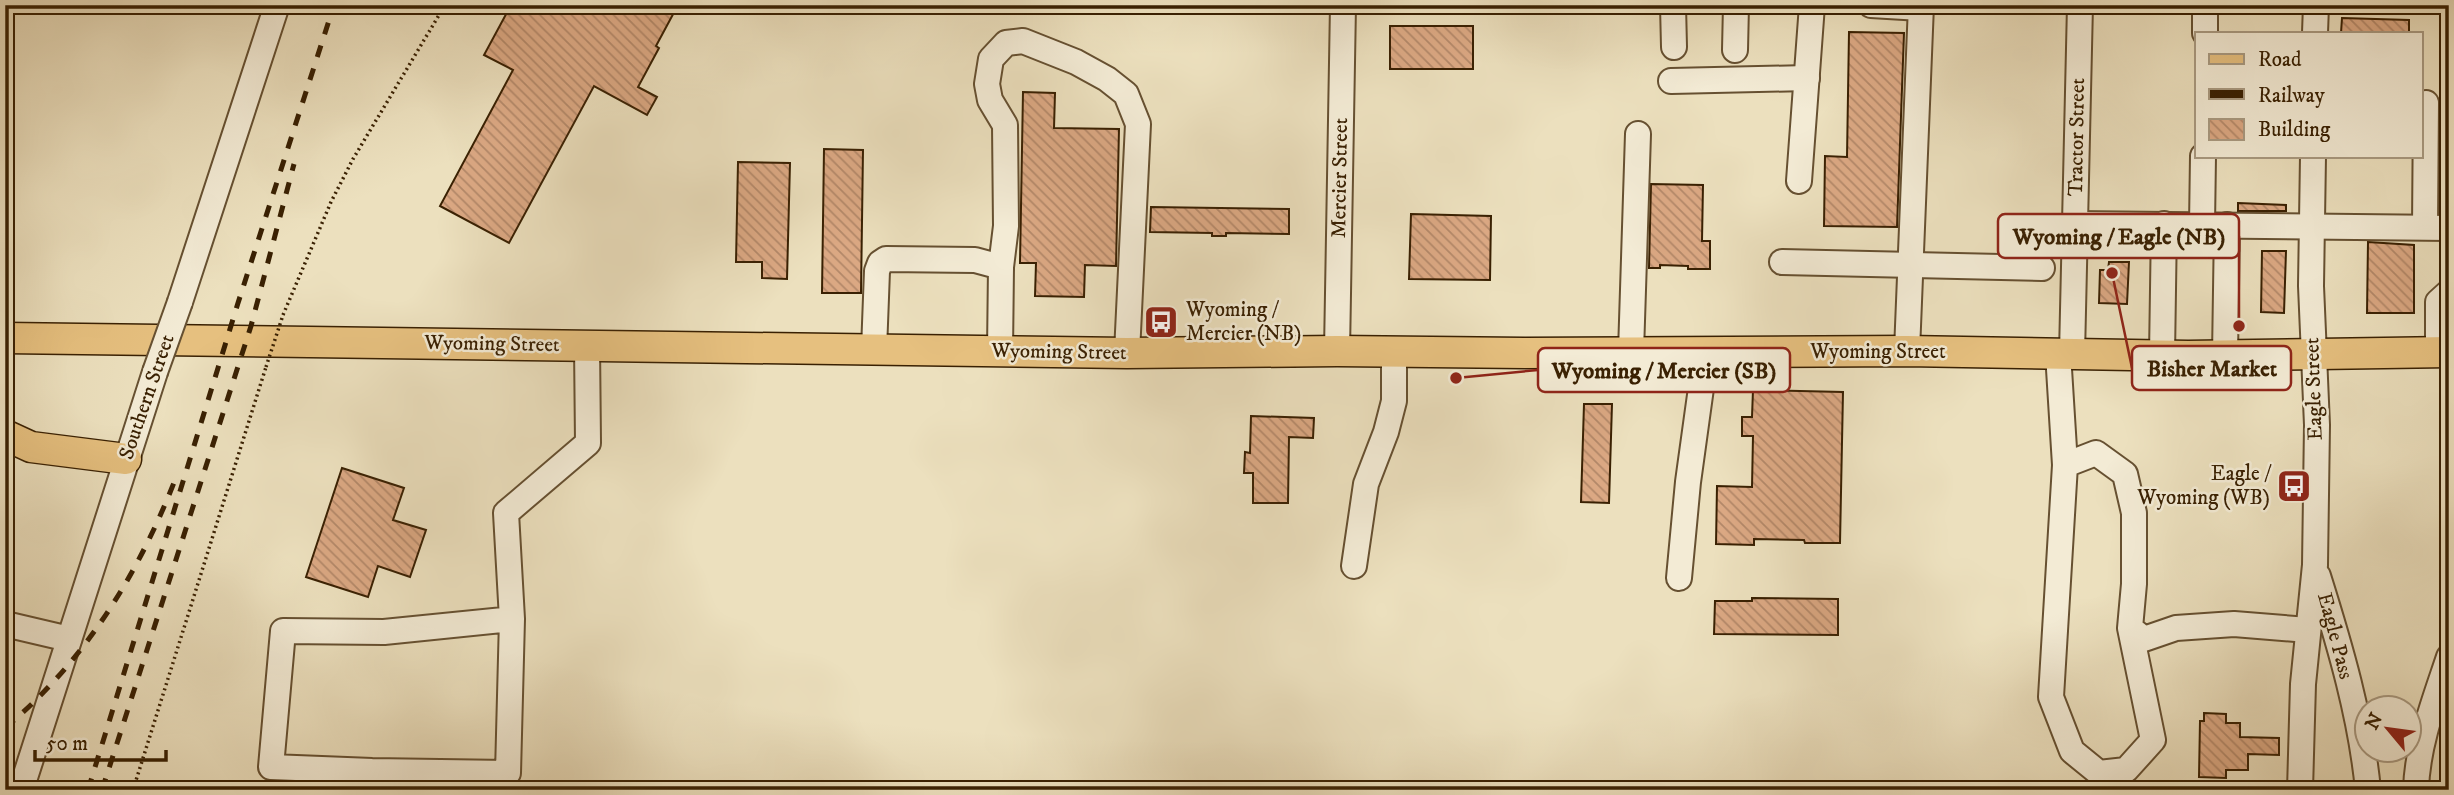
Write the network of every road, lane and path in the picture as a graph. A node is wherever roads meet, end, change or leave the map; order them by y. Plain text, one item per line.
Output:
1 (276, 5) edge
2 (445, 5) edge
3 (1343, 5) edge
4 (1673, 5) edge
5 (1736, 5) edge
6 (1812, 5) edge
7 (1871, 5) edge
8 (2080, 5) edge
9 (2206, 5) edge
10 (2316, 5) edge
11 (1921, 7) edge
12 (2205, 32) edge
13 (2315, 32) edge
14 (1674, 47) dead end
15 (1735, 50) dead end
16 (1807, 78) junction
17 (1671, 81) dead end
18 (2432, 103) edge
19 (1638, 134) dead end
20 (2203, 158) edge
21 (2313, 158) edge
22 (1799, 181) dead end
23 (2075, 224) junction
24 (2164, 224) junction
25 (2203, 225) junction
26 (2227, 225) junction
27 (2312, 226) junction
28 (2437, 228) edge
29 (1782, 262) dead end
30 (1912, 266) junction
31 (1001, 267) junction
32 (2042, 268) dead end
33 (2449, 292) edge
34 (5, 338) edge
35 (587, 345) junction
36 (874, 350) junction
37 (1000, 351) junction
38 (1337, 351) junction
39 (1394, 351) junction
40 (1907, 351) junction
41 (1631, 352) junction
42 (1698, 352) junction
43 (2443, 352) edge
44 (1127, 353) junction
45 (2065, 353) junction
46 (2162, 355) junction
47 (2314, 355) junction
48 (2225, 356) junction
49 (5, 435) edge
50 (126, 459) junction
51 (2064, 465) junction
52 (2315, 565) junction
53 (1354, 566) dead end
54 (1679, 578) dead end
55 (512, 619) junction
56 (5, 624) edge
57 (2130, 628) junction
58 (2308, 630) junction
59 (69, 639) junction
60 (2449, 657) edge
61 (21, 790) edge
62 (133, 790) edge
63 (2300, 790) edge
64 (2368, 790) edge
65 (2416, 790) edge

1 - 50 street, Southern Street, bridge
2 - 62 path, bridge
3 - 38 street, Mercier Street
4 - 14 street
5 - 15 street
6 - 16 street
7 - 11 street
8 - 23 street, Tractor Street
9 - 12 street
10 - 13 street
11 - 30 street
16 - 17 street
16 - 22 street
18 - 28 street
19 - 41 street
20 - 25 street
21 - 27 street, Eagle Street
23 - 24 street
23 - 45 street, Tractor Street
24 - 25 street
24 - 46 street
25 - 26 street
26 - 27 street
26 - 48 street
27 - 28 street
27 - 47 street, Eagle Street
29 - 30 street
30 - 32 street
30 - 40 street
31 - 36 street
31 - 37 street
31 - 44 street
33 - 43 street
34 - 35 main road, Wyoming Street
35 - 36 main road, Wyoming Street
35 - 55 street
36 - 37 main road, Wyoming Street
37 - 44 main road, Wyoming Street
38 - 39 main road, Wyoming Street
38 - 44 main road, Wyoming Street
39 - 41 main road, Wyoming Street
39 - 53 street
40 - 42 main road, Wyoming Street
40 - 45 main road, Wyoming Street
41 - 42 main road, Wyoming Street
42 - 54 street
43 - 47 main road, Wyoming Street
45 - 46 main road, Wyoming Street
45 - 51 street, Tractor Street
46 - 48 main road, Wyoming Street
47 - 48 main road, Wyoming Street
47 - 52 street, Eagle Street
49 - 50 main road
50 - 59 street, Southern Street
51 - 57 street
51 - 57 street, Tractor Street
52 - 58 street, Eagle Street
52 - 64 street, Eagle Pass
55 - 55 street
56 - 59 street
57 - 58 street
58 - 63 street, Eagle Street
59 - 61 street, Southern Street
60 - 65 street

